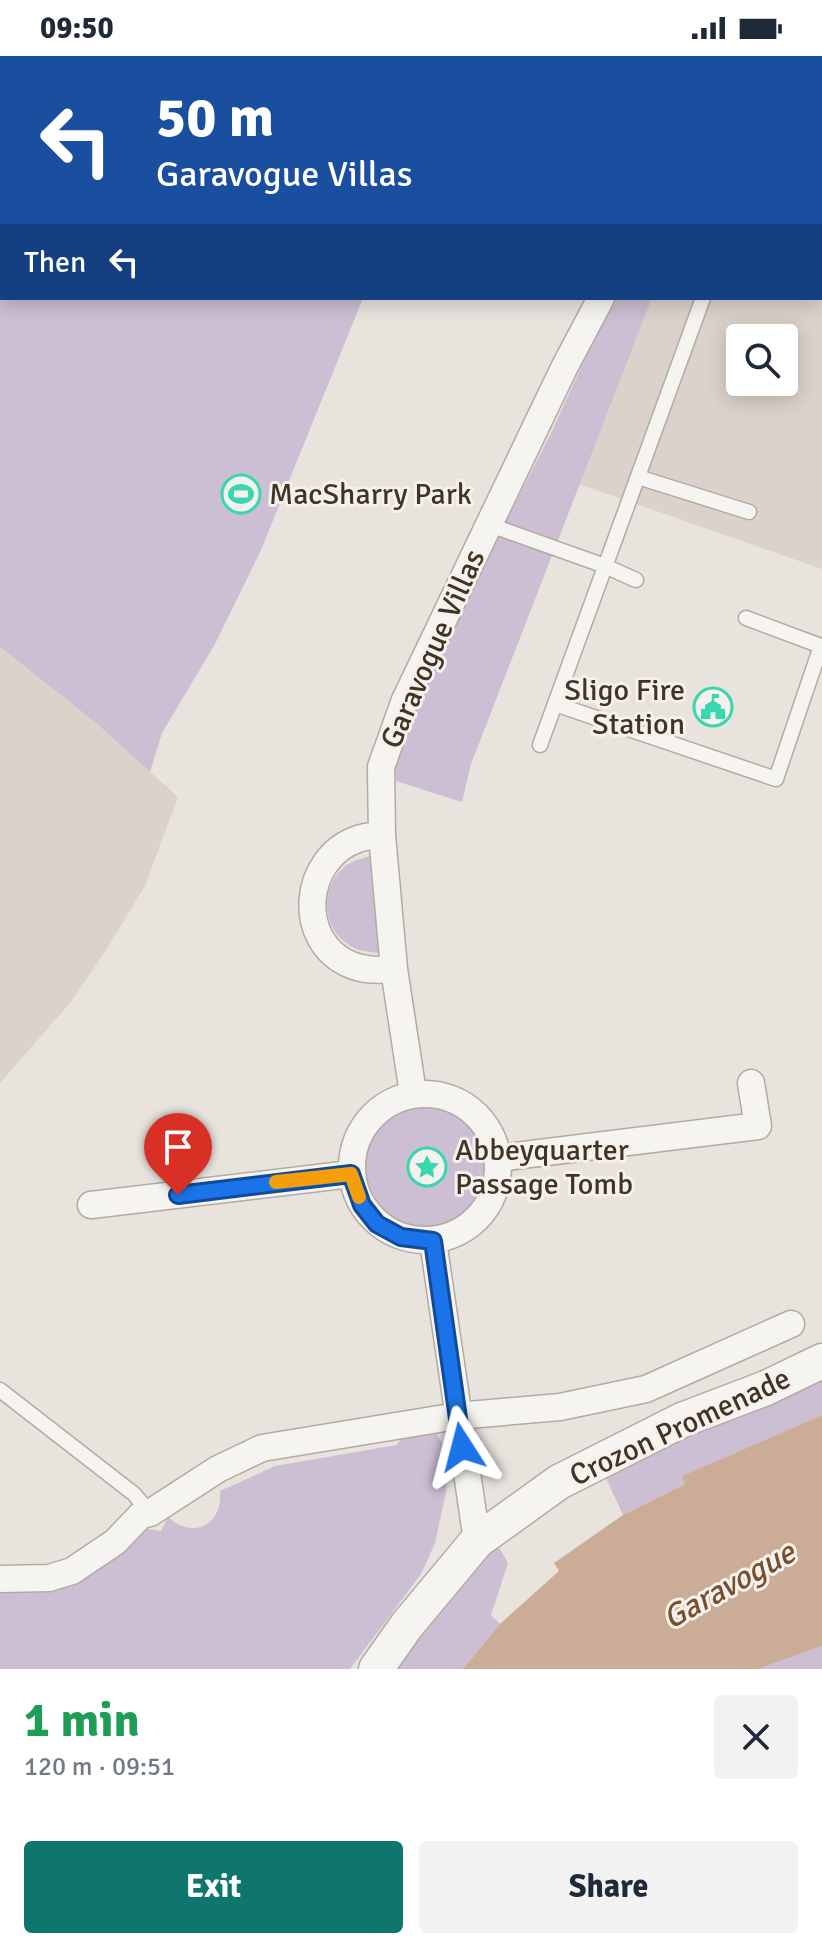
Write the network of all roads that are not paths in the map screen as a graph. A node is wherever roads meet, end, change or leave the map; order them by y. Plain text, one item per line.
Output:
1 (600, 300) edge
2 (702, 300) edge
3 (638, 477) junction
4 (749, 512) dead end
5 (490, 525) junction
6 (605, 566) junction
7 (636, 580) dead end
8 (746, 618) dead end
9 (555, 704) junction
10 (540, 745) dead end
11 (382, 835) junction
12 (394, 969) junction
13 (751, 1083) dead end
14 (413, 1093) junction
15 (498, 1158) junction
16 (351, 1174) junction
17 (91, 1205) dead end
18 (433, 1241) junction
19 (791, 1324) dead end
20 (822, 1361) edge
21 (0, 1390) edge
22 (457, 1416) junction
23 (155, 1509) junction
24 (477, 1541) junction
25 (0, 1579) edge
26 (376, 1669) edge

1 - 5 street, Garavogue Villas
2 - 3 lane
3 - 4 lane
3 - 6 lane
5 - 6 lane
5 - 11 street, Garavogue Villas
6 - 7 lane
6 - 9 lane
8 - 9 lane
9 - 10 lane
11 - 12 street, Garavogue Villas
11 - 12 street
12 - 14 street, Garavogue Villas
13 - 15 street
14 - 15 street
14 - 16 street
15 - 18 street
16 - 17 street
16 - 18 street
18 - 22 street
19 - 22 street
20 - 24 street, Crozon Promenade
21 - 23 lane
22 - 23 street
22 - 24 street
23 - 25 street
24 - 26 street, Crozon Promenade

